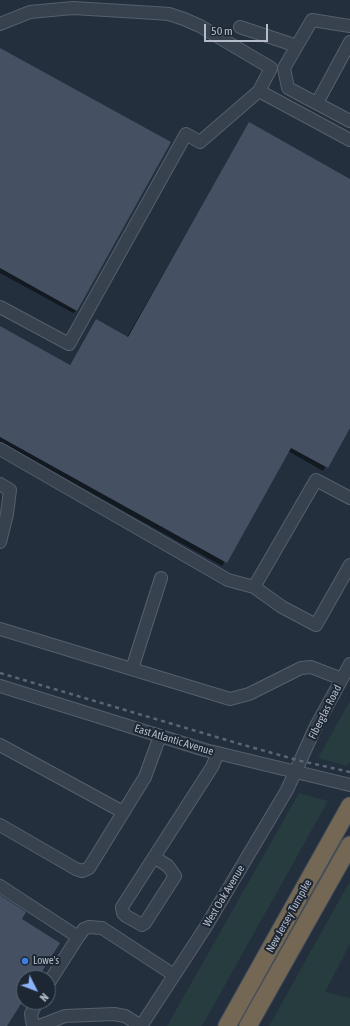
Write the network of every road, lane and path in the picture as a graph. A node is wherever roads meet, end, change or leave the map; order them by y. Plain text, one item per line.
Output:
1 (88, 4) edge
2 (0, 24) edge
3 (350, 26) edge
4 (240, 27) dead end
5 (350, 42) edge
6 (297, 46) junction
7 (259, 92) junction
8 (316, 103) junction
9 (350, 121) edge
10 (350, 140) edge
11 (0, 307) edge
12 (0, 449) edge
13 (0, 484) edge
14 (350, 498) edge
15 (0, 542) edge
16 (350, 565) edge
17 (161, 578) dead end
18 (254, 587) junction
19 (0, 629) edge
20 (350, 664) edge
21 (132, 669) junction
22 (342, 679) junction
23 (0, 686) edge
24 (160, 736) junction
25 (0, 745) edge
26 (218, 753) junction
27 (301, 761) joint
28 (295, 773) junction
29 (350, 785) edge
30 (123, 812) junction
31 (346, 813) edge
32 (0, 825) edge
33 (350, 845) edge
34 (154, 857) junction
35 (0, 886) edge
36 (78, 937) junction
37 (56, 971) edge
38 (174, 975) junction
39 (33, 1010) edge
40 (33, 1026) edge
41 (39, 1026) edge
42 (141, 1026) edge
43 (227, 1026) edge
44 (248, 1026) edge

1 - 2 street
1 - 7 street
3 - 6 street
4 - 6 street
5 - 8 street
6 - 8 street
7 - 10 street
7 - 11 street
8 - 9 street
12 - 18 street
13 - 15 street
14 - 18 street
16 - 18 street
17 - 21 street
19 - 21 street
20 - 22 street, Fiberglas Road
21 - 22 street
22 - 27 street, Fiberglas Road
23 - 24 street, East Atlantic Avenue
24 - 26 street, East Atlantic Avenue
24 - 30 street
25 - 30 street
26 - 28 street, East Atlantic Avenue
26 - 34 street
27 - 28 street, West Oak Avenue
28 - 29 street, East Atlantic Avenue
28 - 38 street, West Oak Avenue
30 - 32 street
31 - 43 highway, New Jersey Turnpike
33 - 44 highway, New Jersey Turnpike
34 - 34 street
35 - 36 street
36 - 37 street
36 - 38 street
38 - 42 street, West Oak Avenue
39 - 40 street
41 - 42 street

